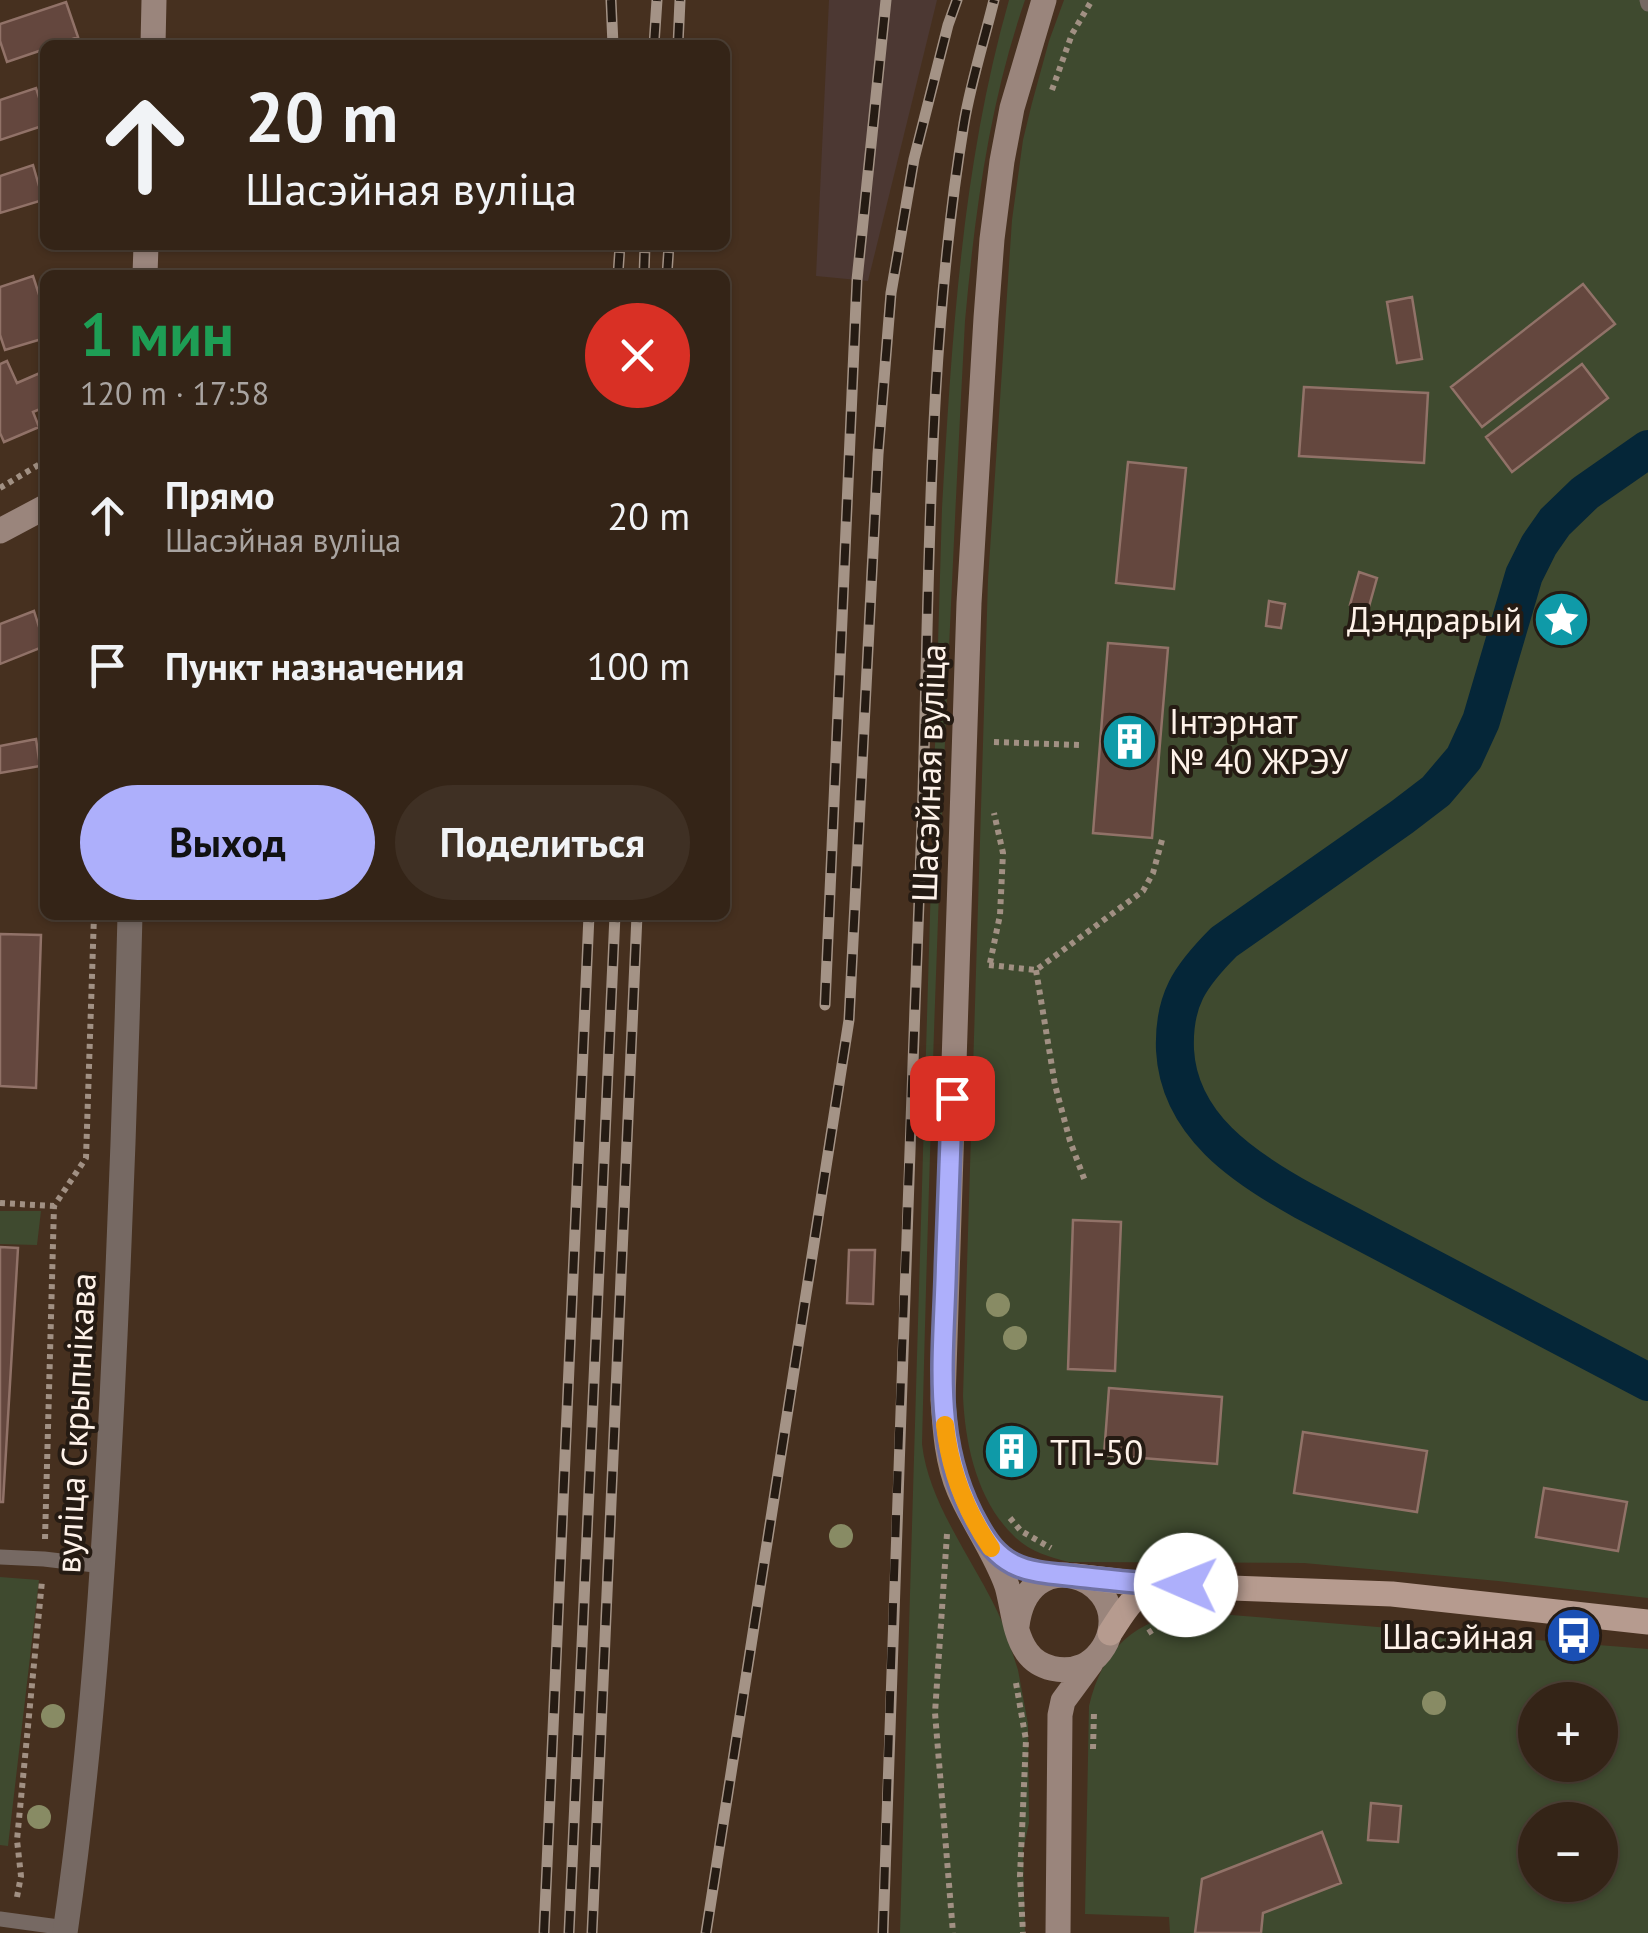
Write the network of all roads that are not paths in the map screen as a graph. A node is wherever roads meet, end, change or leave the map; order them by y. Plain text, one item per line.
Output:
1 (154, 0) edge
2 (1044, 0) edge
3 (152, 40) edge
4 (40, 510) edge
5 (0, 531) edge
6 (130, 920) edge
7 (990, 1546) junction
8 (0, 1557) edge
9 (103, 1566) junction
10 (1068, 1568) junction
11 (1150, 1585) junction
12 (1648, 1622) edge
13 (1017, 1626) junction
14 (1110, 1633) junction
15 (1094, 1658) junction
16 (1021, 1664) junction
17 (1060, 1715) junction
18 (0, 1918) edge
19 (65, 1930) edge
20 (1058, 1933) edge

1 - 3 main road
2 - 7 main road, Шасэйная вуліца
4 - 5 main road
6 - 9 street, вуліца Скрыпнікава
7 - 10 main road
7 - 13 main road, Шасэйная вуліца
8 - 9 lane
9 - 19 street, вуліца Скрыпнікава
10 - 11 main road
10 - 13 main road
10 - 14 main road
11 - 12 main road
11 - 14 main road
13 - 16 main road
14 - 15 main road
15 - 16 main road
15 - 17 main road
16 - 17 main road
17 - 20 main road
18 - 19 lane

